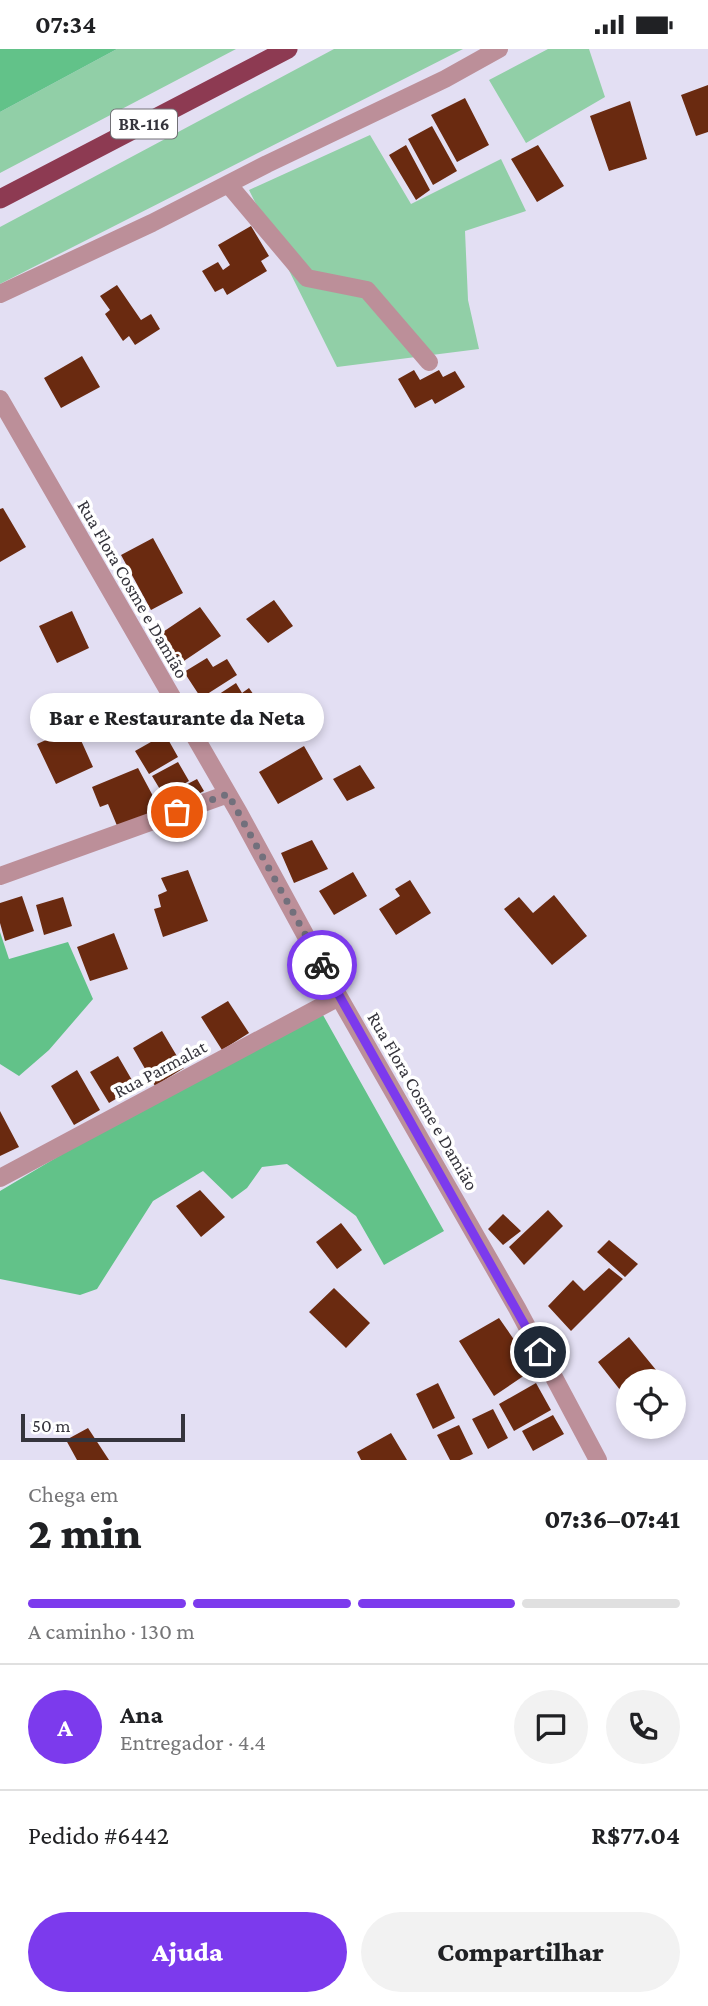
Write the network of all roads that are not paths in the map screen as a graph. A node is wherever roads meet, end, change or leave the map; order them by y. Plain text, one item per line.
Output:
1 (288, 49) edge
2 (499, 49) edge
3 (228, 184) junction
4 (0, 199) edge
5 (0, 294) edge
6 (429, 362) dead end
7 (0, 399) edge
8 (228, 794) junction
9 (0, 876) edge
10 (339, 997) junction
11 (0, 1178) edge
12 (598, 1460) edge

1 - 4 highway, BR-116
2 - 3 street
3 - 5 street
3 - 6 street
7 - 8 street, Rua Flora Cosme e Damião
8 - 9 street
8 - 10 street, Rua Flora Cosme e Damião
10 - 11 street, Rua Parmalat
10 - 12 street, Rua Flora Cosme e Damião

